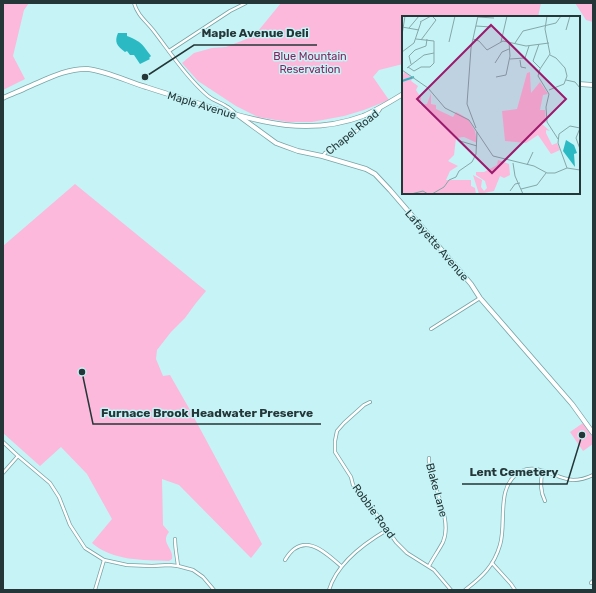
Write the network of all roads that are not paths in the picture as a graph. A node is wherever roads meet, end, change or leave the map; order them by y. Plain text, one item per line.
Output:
1 (134, 3) edge
2 (246, 3) edge
3 (170, 51) junction
4 (580, 84) edge
5 (593, 85) edge
6 (402, 95) edge
7 (3, 98) edge
8 (381, 107) junction
9 (239, 116) junction
10 (322, 156) junction
11 (480, 298) junction
12 (431, 329) dead end
13 (370, 402) dead end
14 (593, 433) edge
15 (3, 442) edge
16 (18, 456) junction
17 (429, 458) dead end
18 (543, 471) junction
19 (3, 473) edge
20 (593, 475) edge
21 (545, 501) dead end
22 (387, 530) junction
23 (175, 539) dead end
24 (104, 560) junction
25 (285, 560) dead end
26 (492, 563) junction
27 (178, 566) junction
28 (341, 566) junction
29 (429, 566) junction
30 (94, 590) edge
31 (214, 590) edge
32 (329, 590) edge
33 (451, 590) edge
34 (465, 590) edge
35 (515, 590) edge

1 - 3 street
2 - 3 street
3 - 9 street
4 - 5 street
6 - 8 street, Maple Avenue
7 - 9 street, Maple Avenue
8 - 9 street, Maple Avenue
8 - 10 street, Chapel Road
9 - 10 street, Lafayette Avenue
10 - 11 street, Lafayette Avenue
11 - 12 street
11 - 14 street, Lafayette Avenue
13 - 22 street, Robbie Road
15 - 16 street
16 - 19 street
16 - 24 street
17 - 29 street, Blake Lane
18 - 20 street
18 - 21 street
18 - 26 street
22 - 28 street
22 - 29 street, Robbie Road
23 - 27 street
24 - 27 street
24 - 30 street
25 - 28 street
26 - 34 street
26 - 35 street
27 - 31 street
28 - 32 street
29 - 33 street, Robbie Road

